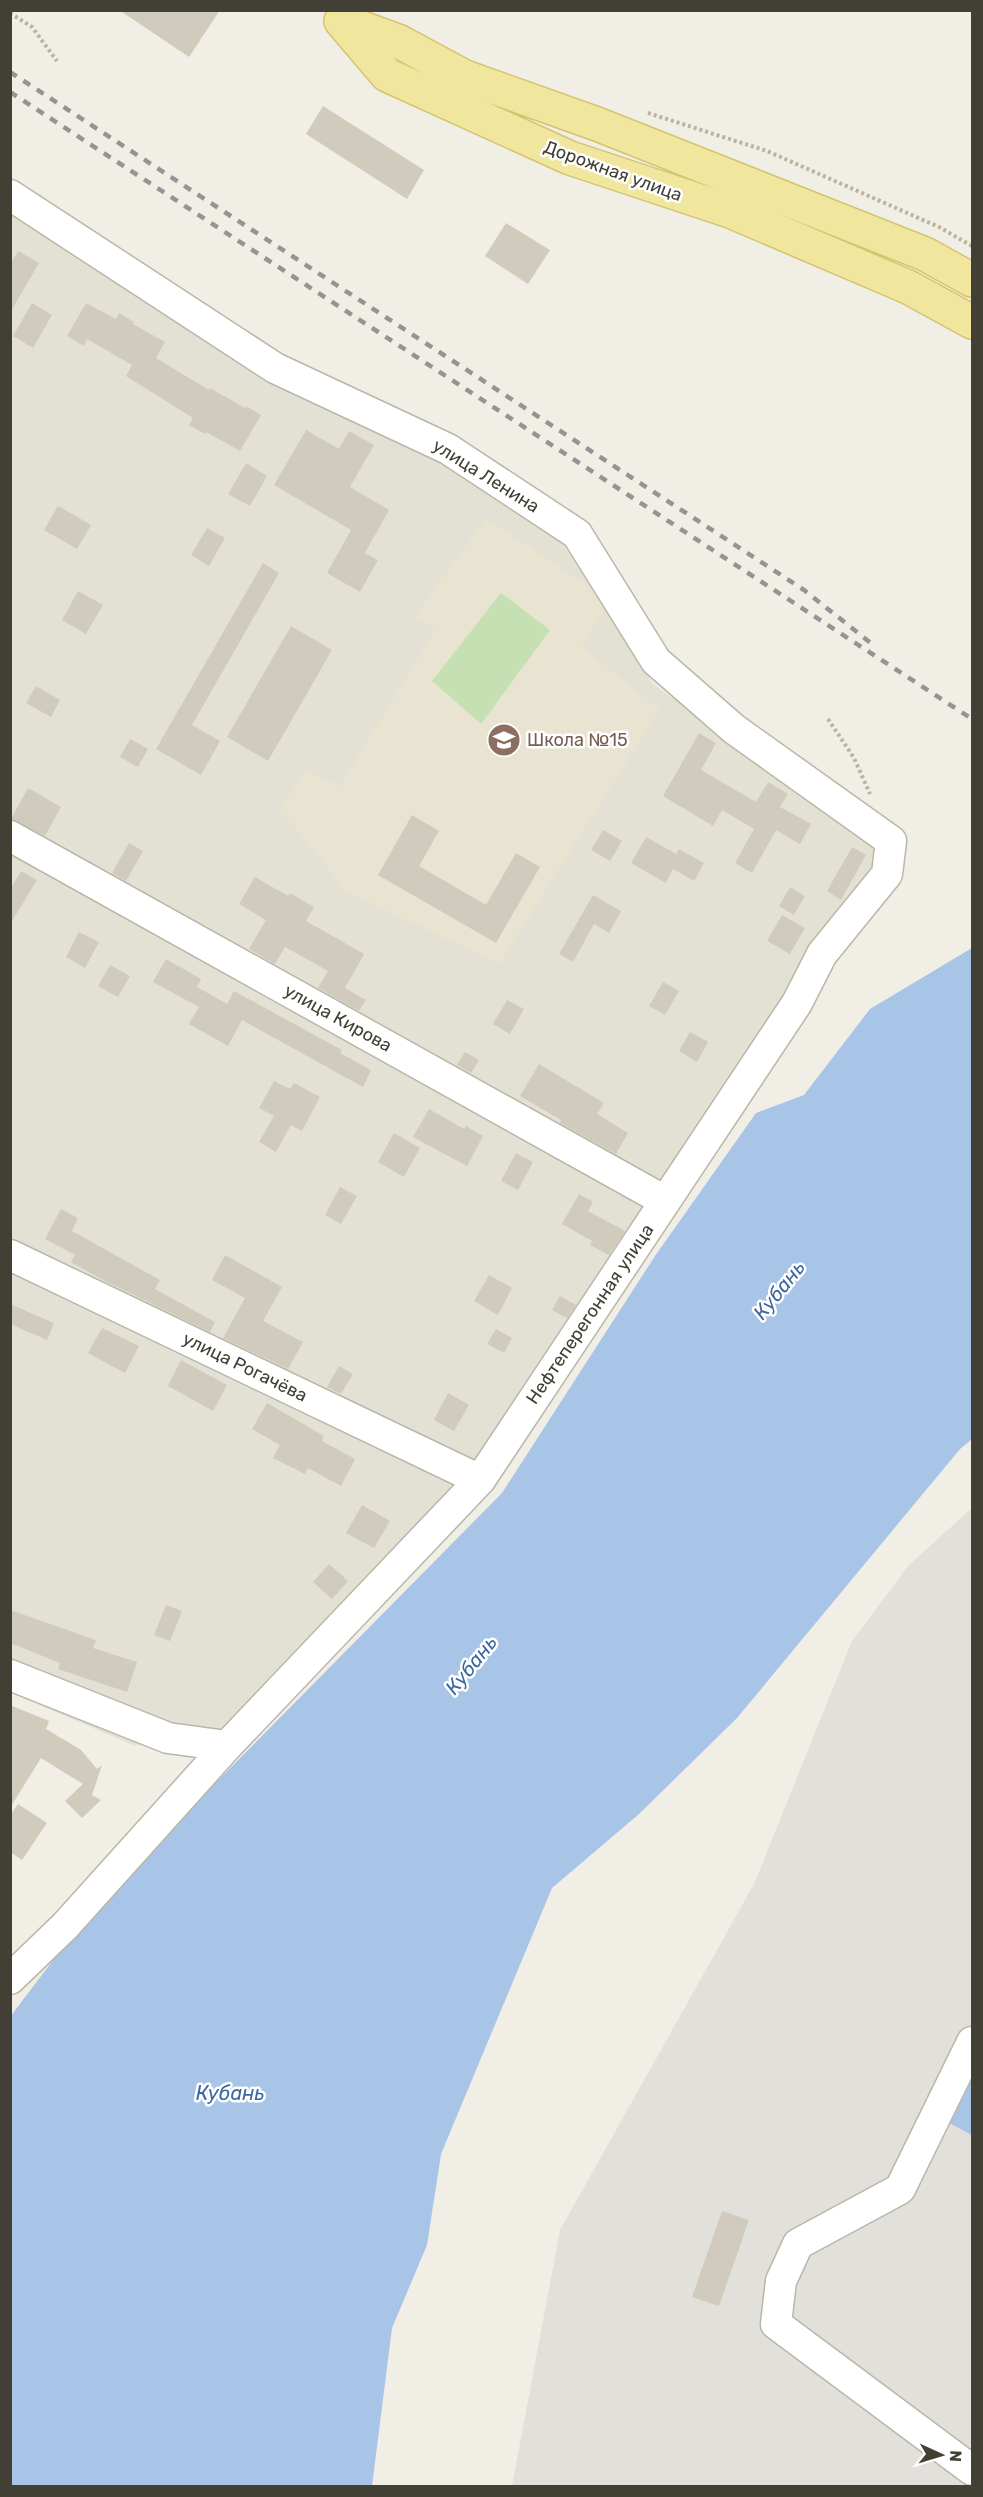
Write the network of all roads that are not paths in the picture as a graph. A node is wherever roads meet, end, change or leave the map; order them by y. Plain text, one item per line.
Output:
1 (334, 16) edge
2 (10, 195) edge
3 (972, 280) edge
4 (972, 322) edge
5 (10, 836) edge
6 (891, 841) joint
7 (665, 1201) junction
8 (10, 1255) edge
9 (480, 1480) junction
10 (10, 1675) edge
11 (227, 1746) junction
12 (10, 1979) edge
13 (972, 2042) edge
14 (972, 2470) edge

1 - 3 main road, Дорожная улица
1 - 4 main road, Дорожная улица
2 - 6 street, улица Ленина
5 - 7 street, улица Кирова
6 - 7 street, Нефтеперегонная улица
7 - 9 street, Нефтеперегонная улица
8 - 9 street, улица Рогачёва
9 - 11 street, Нефтеперегонная улица
10 - 11 street
11 - 12 street, Нефтеперегонная улица
13 - 14 street

